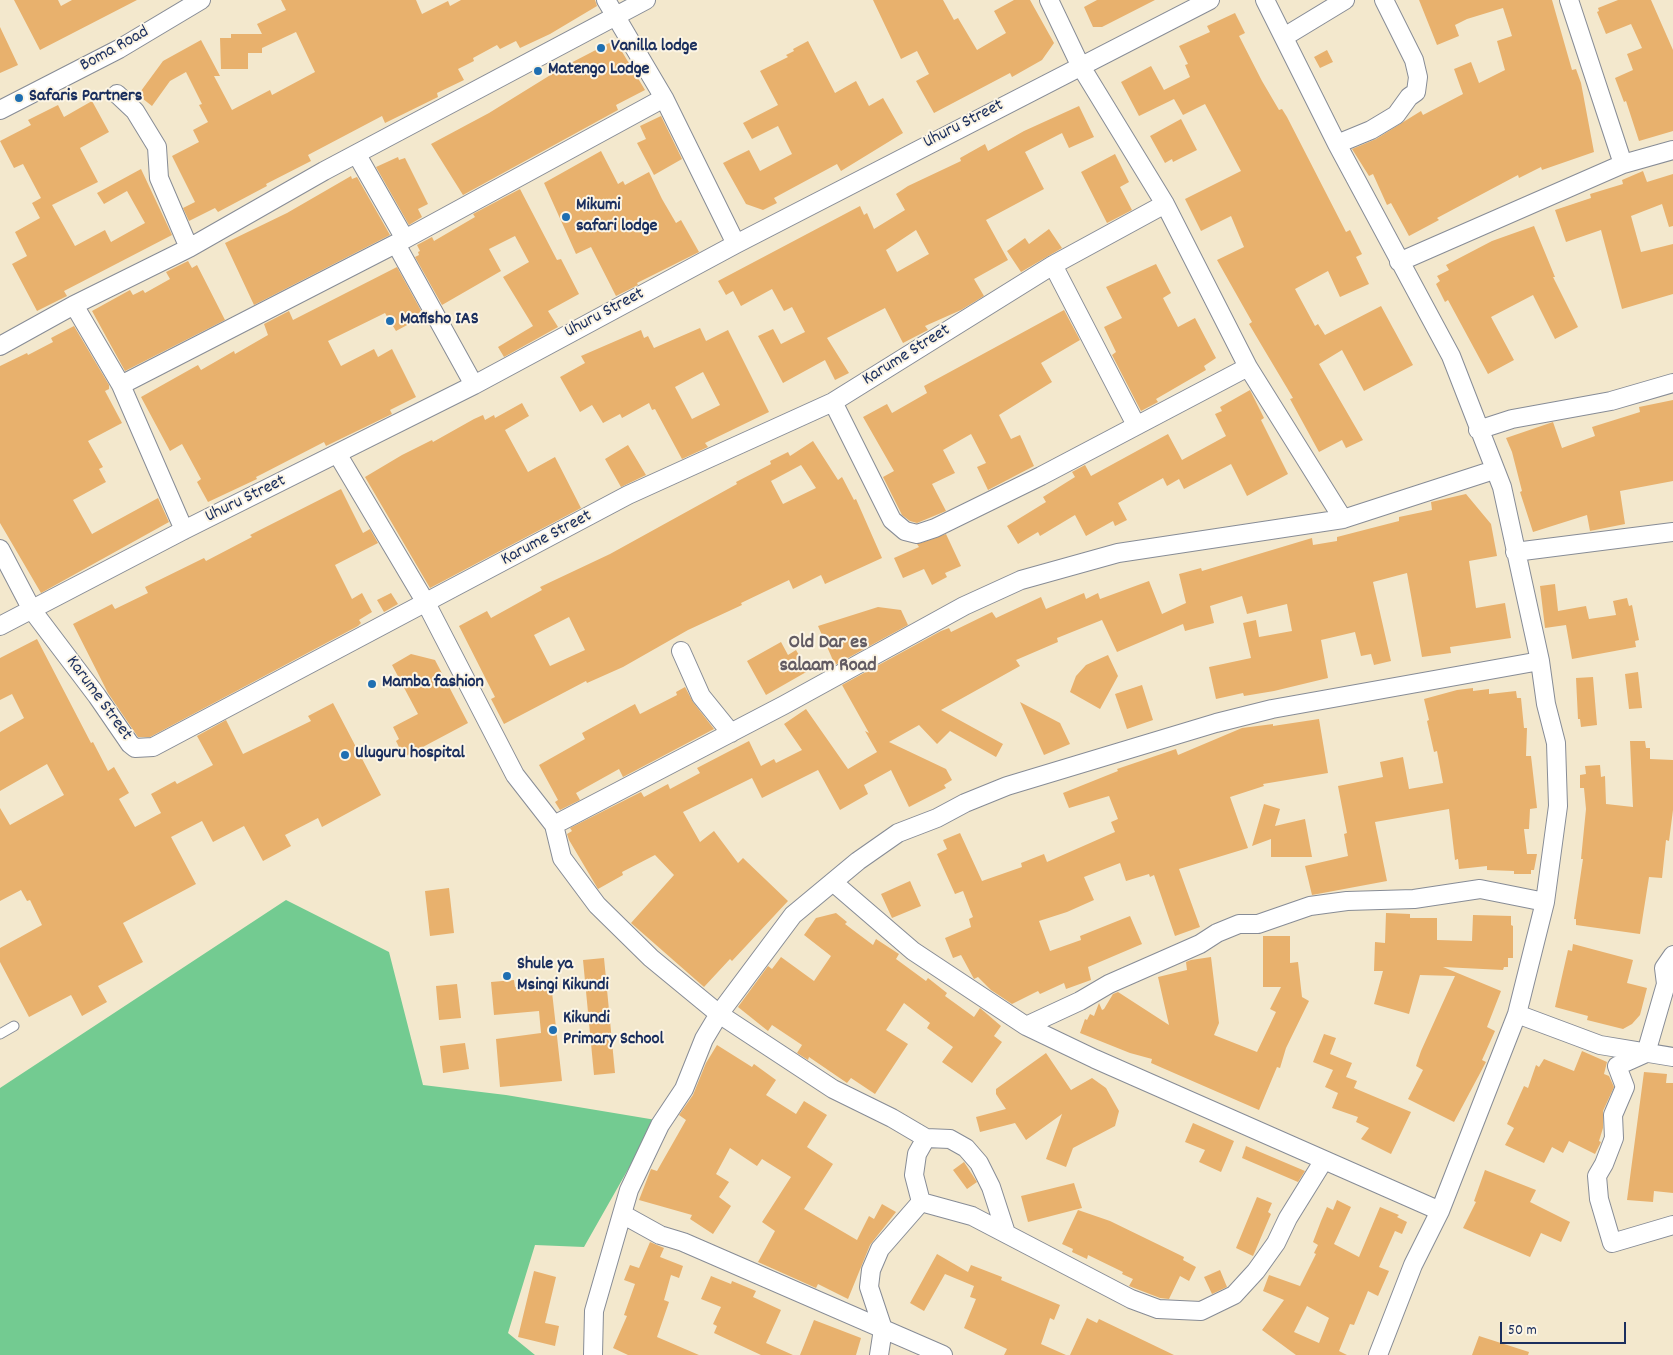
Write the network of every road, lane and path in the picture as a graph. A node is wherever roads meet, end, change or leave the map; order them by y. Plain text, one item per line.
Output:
1 (201, 0) edge
2 (606, 0) edge
3 (646, 0) edge
4 (1049, 0) edge
5 (1210, 0) edge
6 (1265, 0) edge
7 (1345, 0) edge
8 (1384, 0) edge
9 (1569, 0) edge
10 (614, 16) junction
11 (1284, 37) junction
12 (1080, 65) junction
13 (117, 94) dead end
14 (664, 98) junction
15 (0, 110) edge
16 (1336, 144) junction
17 (1673, 150) edge
18 (357, 155) junction
19 (1623, 164) junction
20 (1165, 204) junction
21 (405, 239) junction
22 (736, 244) junction
23 (189, 248) junction
24 (1399, 262) junction
25 (1053, 265) junction
26 (74, 305) junction
27 (0, 346) edge
28 (1248, 367) junction
29 (1673, 384) edge
30 (121, 385) junction
31 (474, 386) junction
32 (833, 402) junction
33 (1136, 426) junction
34 (1478, 430) junction
35 (338, 455) junction
36 (1494, 470) junction
37 (1343, 519) junction
38 (184, 530) junction
39 (1673, 532) edge
40 (0, 549) edge
41 (1515, 552) junction
42 (426, 603) junction
43 (32, 610) junction
44 (0, 626) edge
45 (680, 651) dead end
46 (1540, 662) junction
47 (731, 733) junction
48 (554, 825) junction
49 (834, 883) junction
50 (1545, 902) junction
51 (1673, 955) edge
52 (719, 1014) junction
53 (1517, 1014) junction
54 (14, 1026) dead end
55 (1026, 1026) junction
56 (0, 1034) edge
57 (1646, 1053) junction
58 (1673, 1058) edge
59 (926, 1138) junction
60 (1324, 1160) junction
61 (921, 1202) junction
62 (1440, 1211) junction
63 (622, 1214) junction
64 (1673, 1225) edge
65 (1006, 1233) junction
66 (884, 1329) junction
67 (593, 1355) edge
68 (879, 1355) edge
69 (943, 1355) edge
70 (1378, 1355) edge

1 - 15 street, Boma Road
2 - 10 street
3 - 10 street
4 - 12 street
5 - 12 street, Uhuru Street
6 - 11 street
7 - 11 street
8 - 16 street
9 - 19 street
10 - 14 street
10 - 18 street
11 - 16 street
12 - 20 street
12 - 22 street, Uhuru Street
13 - 23 street
14 - 21 street
14 - 22 street
16 - 24 street
17 - 19 street
18 - 21 street
18 - 23 street
19 - 24 street
20 - 25 street, Karume Street
20 - 28 street
21 - 30 street
21 - 31 street
22 - 31 street, Uhuru Street
23 - 26 street
24 - 34 street
25 - 32 street, Karume Street
25 - 33 street
26 - 27 street
26 - 30 street
28 - 33 street
28 - 37 street
29 - 34 street
30 - 38 street
31 - 35 street, Uhuru Street
32 - 33 street
32 - 42 street, Karume Street
34 - 36 street
35 - 38 street, Uhuru Street
35 - 42 street
36 - 37 street
36 - 41 street
37 - 47 street
38 - 43 street, Uhuru Street
39 - 41 street
40 - 43 street, Karume Street
41 - 46 street
42 - 43 street, Karume Street
42 - 48 street
43 - 44 street, Uhuru Street
45 - 47 street
46 - 49 street
46 - 50 street
47 - 48 street
48 - 52 street
49 - 52 street
49 - 55 street
50 - 53 street
50 - 55 street
51 - 57 street
52 - 59 street
52 - 63 street
53 - 57 street
53 - 62 street
54 - 56 lane
55 - 60 street
57 - 58 street
57 - 64 street
59 - 61 street
59 - 65 street
60 - 62 street
60 - 65 street
61 - 65 street
61 - 66 street
62 - 70 street
63 - 66 street
63 - 67 street
66 - 68 street
66 - 69 street

